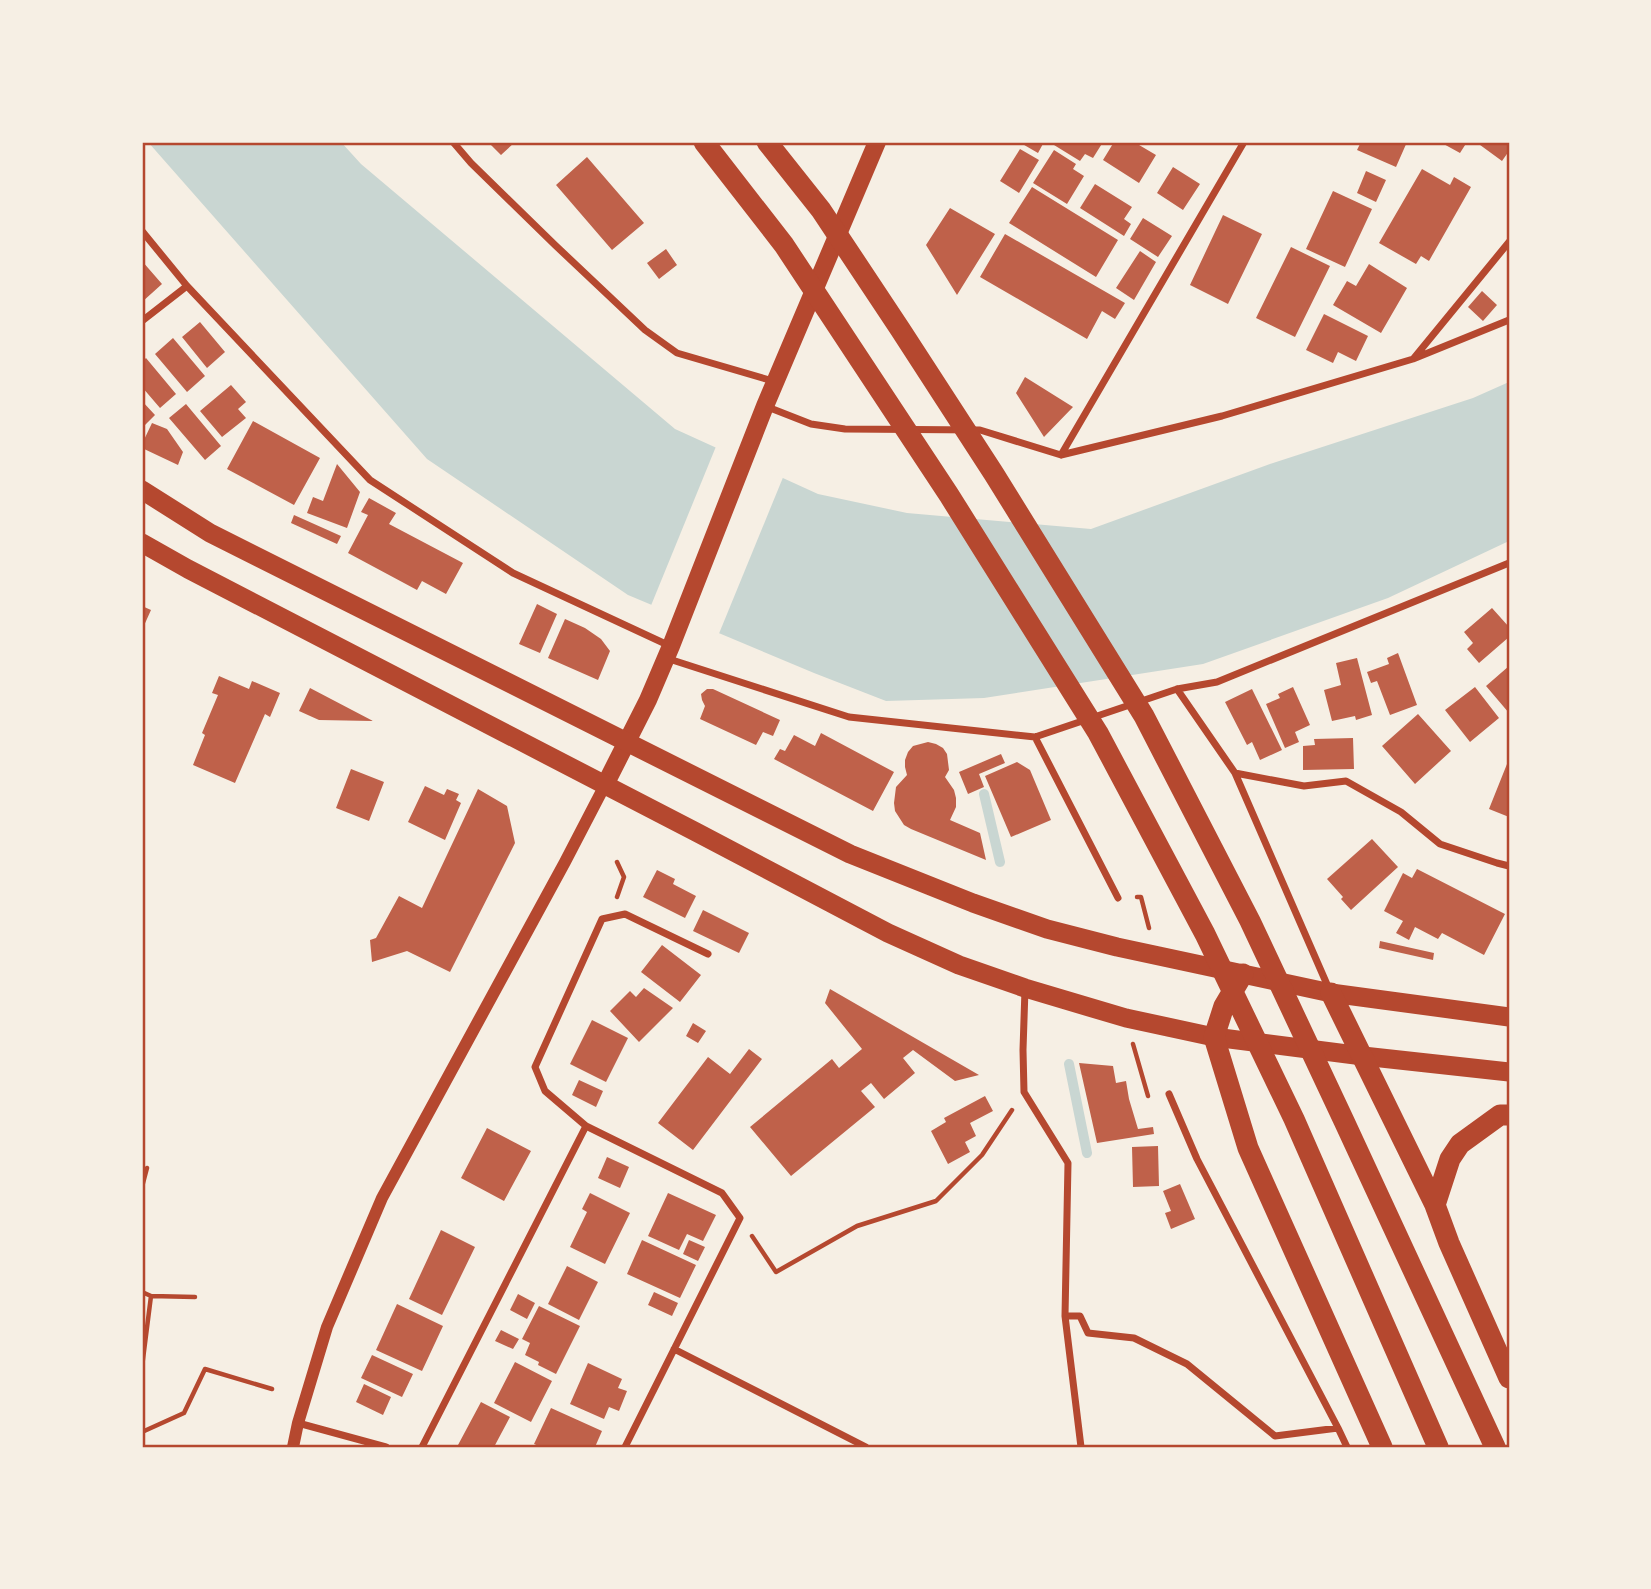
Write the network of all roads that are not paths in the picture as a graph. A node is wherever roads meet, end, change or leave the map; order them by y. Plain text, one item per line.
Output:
1 (453, 142) edge
2 (704, 142) edge
3 (768, 142) edge
4 (877, 142) edge
5 (1244, 142) edge
6 (142, 231) edge
7 (1509, 242) edge
8 (187, 286) junction
9 (1509, 320) edge
10 (142, 321) edge
11 (1413, 359) junction
12 (775, 381) junction
13 (765, 406) junction
14 (1062, 455) junction
15 (142, 490) edge
16 (142, 543) edge
17 (1509, 563) edge
18 (669, 652) junction
19 (1177, 689) junction
20 (1035, 737) junction
21 (627, 742) junction
22 (1235, 773) junction
23 (605, 785) junction
24 (1509, 866) edge
25 (1118, 898) road end
26 (708, 954) dead end
27 (1243, 974) junction
28 (1025, 988) junction
29 (1331, 993) junction
30 (1509, 1017) edge
31 (1214, 1037) junction
32 (1363, 1056) junction
33 (1509, 1072) edge
34 (1169, 1094) road end
35 (1509, 1115) edge
36 (586, 1126) junction
37 (1435, 1205) junction
38 (1065, 1316) junction
39 (674, 1349) junction
40 (1509, 1378) edge
41 (298, 1423) junction
42 (1338, 1428) junction
43 (293, 1447) edge
44 (386, 1447) edge
45 (422, 1447) edge
46 (625, 1447) edge
47 (866, 1447) edge
48 (1081, 1447) edge
49 (1346, 1447) edge
50 (1382, 1447) edge
51 (1438, 1447) edge
52 (1494, 1447) edge

1 - 12 street
2 - 51 highway
3 - 52 highway
4 - 12 main road
5 - 14 street
6 - 8 street
7 - 11 street
8 - 10 street
8 - 18 street
9 - 11 street
11 - 14 street
12 - 13 main road
13 - 14 street
13 - 18 main road
15 - 21 highway
16 - 23 highway
17 - 19 street
18 - 20 street
18 - 21 main road
19 - 20 street
19 - 22 street
20 - 25 street
21 - 23 main road
21 - 27 highway
22 - 24 street
22 - 29 street
23 - 28 highway
23 - 41 street
26 - 36 street
27 - 29 highway
27 - 31 highway
28 - 31 highway
28 - 38 street
29 - 30 highway
29 - 32 highway
31 - 32 highway
31 - 50 highway
32 - 33 highway
32 - 37 highway
34 - 42 street
35 - 37 highway
36 - 39 street
36 - 45 street
37 - 40 highway
38 - 42 street
38 - 48 street
39 - 46 street
39 - 47 street
41 - 43 street
41 - 44 street
42 - 49 street

